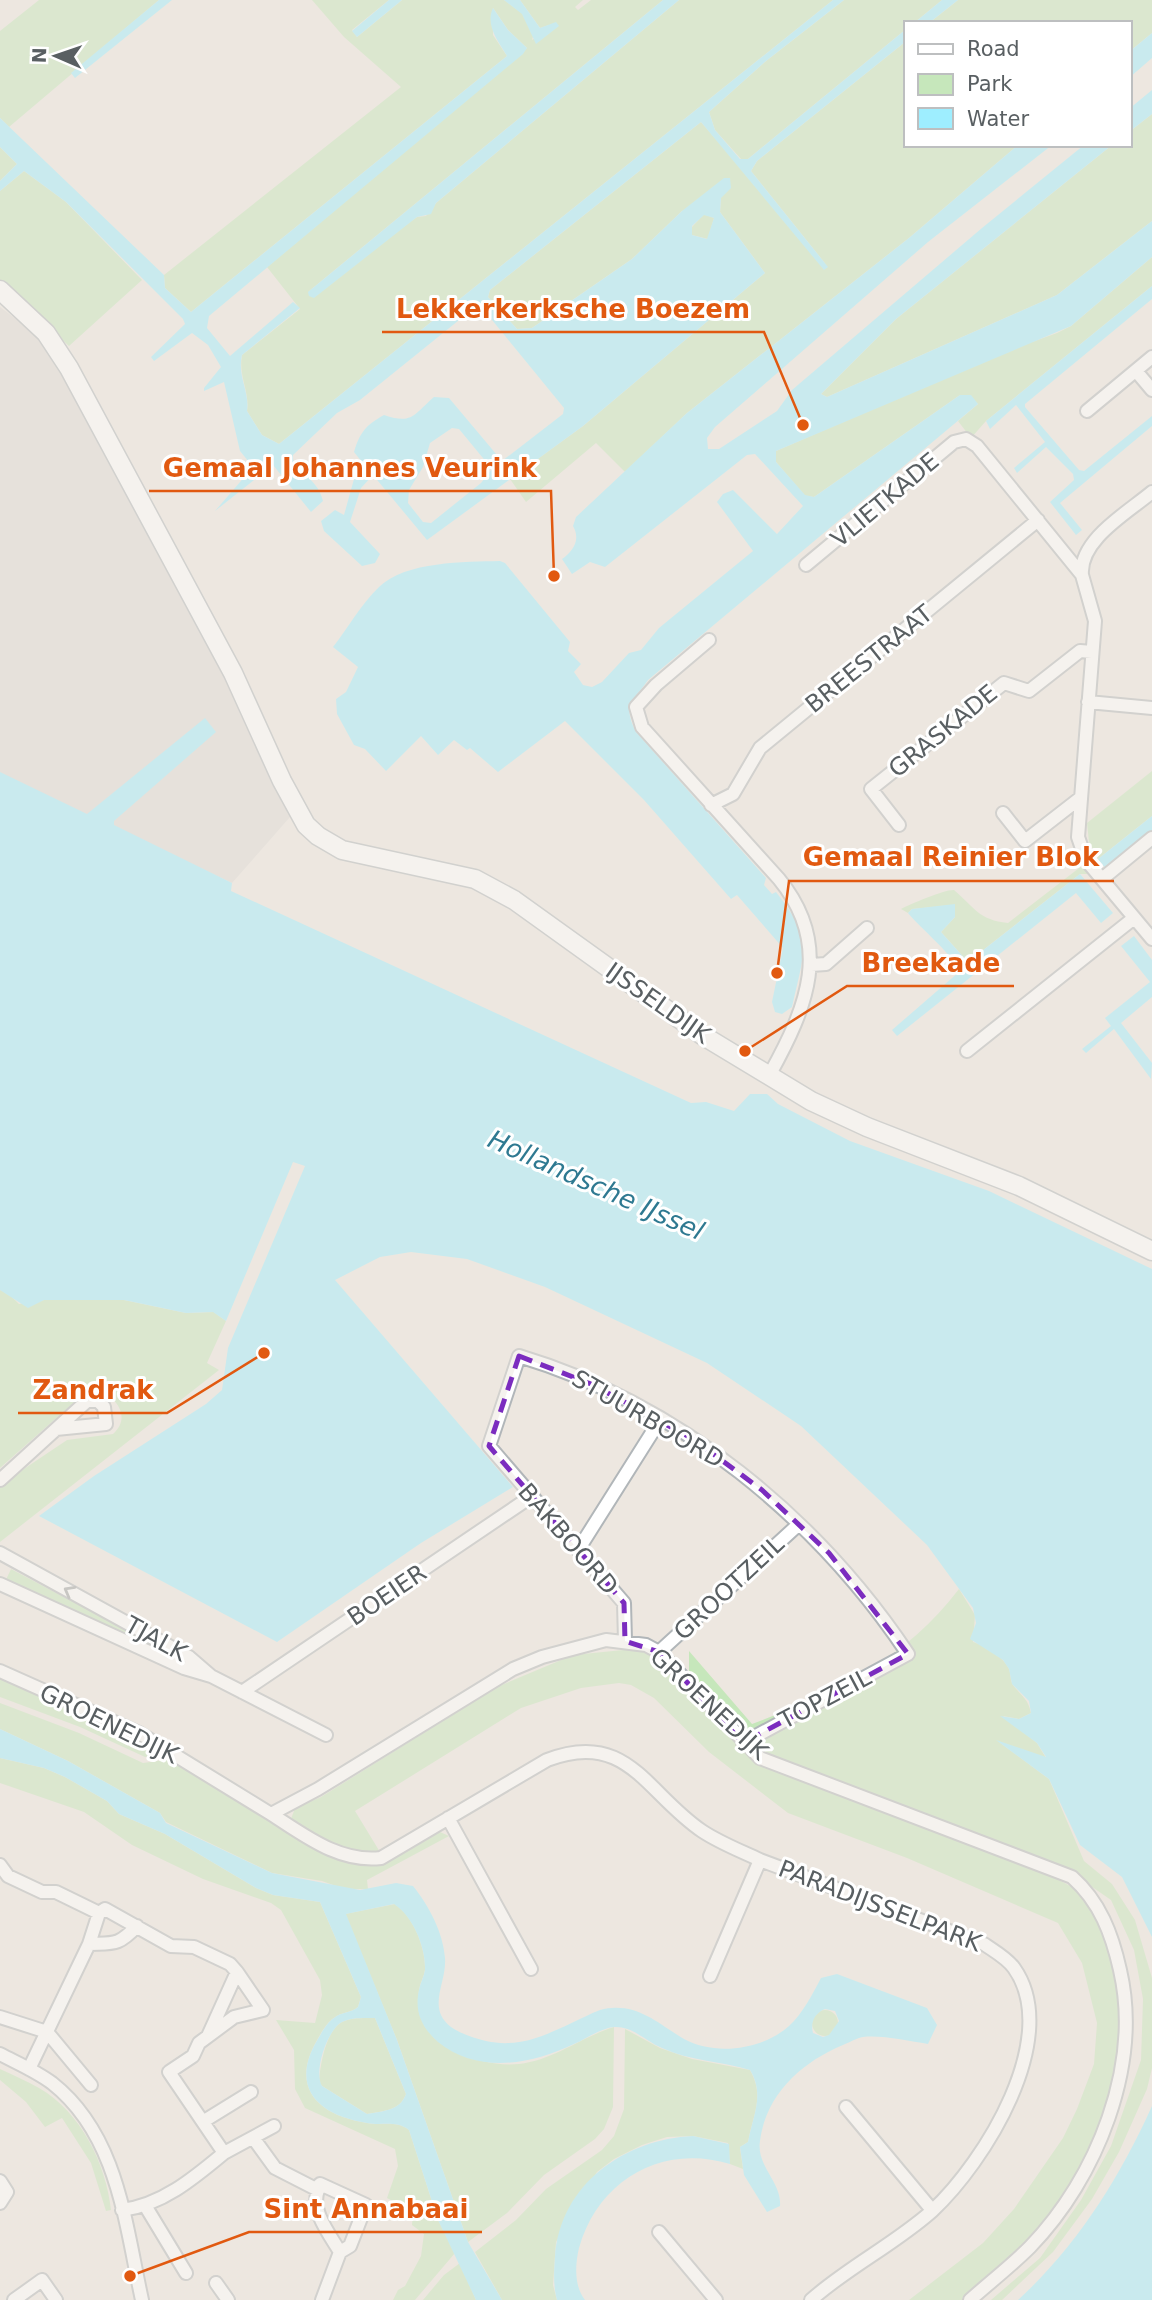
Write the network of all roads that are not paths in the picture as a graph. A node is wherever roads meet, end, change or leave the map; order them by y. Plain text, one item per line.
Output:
1 (0, 290) edge
2 (1152, 357) edge
3 (1136, 371) junction
4 (1152, 390) edge
5 (1087, 411) dead end
6 (1152, 492) edge
7 (1038, 520) junction
8 (806, 565) dead end
9 (1082, 575) junction
10 (709, 640) dead end
11 (1092, 652) junction
12 (1088, 702) junction
13 (1152, 708) edge
14 (1079, 799) junction
15 (710, 805) junction
16 (1003, 813) dead end
17 (899, 825) dead end
18 (1152, 838) edge
19 (1102, 879) junction
20 (1134, 918) junction
21 (867, 928) dead end
22 (1152, 940) edge
23 (811, 965) junction
24 (967, 1051) dead end
25 (770, 1074) junction
26 (1152, 1251) edge
27 (660, 1420) junction
28 (56, 1429) dead end
29 (489, 1446) joint
30 (0, 1480) edge
31 (532, 1496) junction
32 (799, 1524) junction
33 (578, 1550) junction
34 (0, 1553) edge
35 (0, 1584) edge
36 (97, 1607) junction
37 (89, 1624) junction
38 (625, 1641) junction
39 (659, 1652) junction
40 (908, 1654) joint
41 (0, 1671) edge
42 (211, 1676) junction
43 (242, 1692) junction
44 (326, 1735) dead end
45 (743, 1743) junction
46 (271, 1814) junction
47 (448, 1818) junction
48 (760, 1860) junction
49 (0, 1865) edge
50 (99, 1913) junction
51 (137, 1926) junction
52 (89, 1944) junction
53 (531, 1969) dead end
54 (237, 1972) junction
55 (710, 1976) dead end
56 (0, 2017) edge
57 (47, 2032) junction
58 (208, 2036) junction
59 (0, 2054) edge
60 (29, 2069) junction
61 (91, 2085) dead end
62 (251, 2092) dead end
63 (846, 2107) dead end
64 (204, 2122) junction
65 (274, 2126) dead end
66 (254, 2139) junction
67 (224, 2153) junction
68 (0, 2181) edge
69 (318, 2190) junction
70 (0, 2203) edge
71 (146, 2207) junction
72 (122, 2210) junction
73 (932, 2210) junction
74 (659, 2232) dead end
75 (341, 2252) junction
76 (186, 2273) dead end
77 (216, 2283) dead end
78 (14, 2300) edge
79 (56, 2300) edge
80 (142, 2300) edge
81 (228, 2300) edge
82 (322, 2300) edge
83 (716, 2300) edge
84 (811, 2300) edge
85 (970, 2300) edge

1 - 25 street, IJSSELDIJK
2 - 3 street
3 - 4 street
3 - 5 street
6 - 9 street
7 - 8 street, VLIETKADE
7 - 9 street
7 - 15 street, BREESTRAAT
9 - 11 street
10 - 15 street
11 - 12 street
11 - 17 street, GRASKADE
12 - 13 street
12 - 14 street
14 - 16 street
14 - 19 street
15 - 23 street
18 - 19 street
19 - 20 street
20 - 22 street
20 - 24 street
21 - 23 street
23 - 25 street
25 - 26 street, IJSSELDIJK
27 - 29 street, STUURBOORD
27 - 32 street, STUURBOORD
27 - 33 street
28 - 30 street
29 - 31 street, BAKBOORD
31 - 33 street, BAKBOORD
31 - 43 street, BOEIER
32 - 39 street, GROOTZEIL
32 - 40 street, STUURBOORD
33 - 38 street, BAKBOORD
36 -> 34 street, TJALK
35 - 37 street, TJALK
36 - 37 street, TJALK
36 - 42 street, TJALK
37 - 42 street, TJALK
38 - 39 street, GROENEDIJK
38 - 46 street, GROENEDIJK
39 - 45 street, GROENEDIJK
40 - 45 street, TOPZEIL
41 - 46 street, GROENEDIJK
42 - 43 street, TJALK
43 - 44 street, TJALK
45 - 85 street, GROENEDIJK
46 - 47 street, PARADIJSSELPARK
47 - 48 street, PARADIJSSELPARK
47 - 53 street
48 - 55 street, PARADIJSSELPARK
48 - 73 street, PARADIJSSELPARK
49 - 50 street
50 - 51 street
50 - 52 street
51 - 52 street
51 - 54 street
52 - 57 street
54 - 58 street
54 - 58 street
56 - 57 street
57 - 60 street
57 - 61 street
58 - 64 street
59 - 60 street
60 - 72 street
62 - 64 street
63 - 73 street
64 - 67 street
65 - 66 street
66 - 67 street
66 - 69 street
67 - 71 street
68 - 70 street
69 - 75 street
69 - 75 street
71 - 72 street
71 - 76 street
72 - 80 street
73 - 84 street, PARADIJSSELPARK
74 - 83 street
75 - 82 street
77 - 81 street
78 - 79 street

